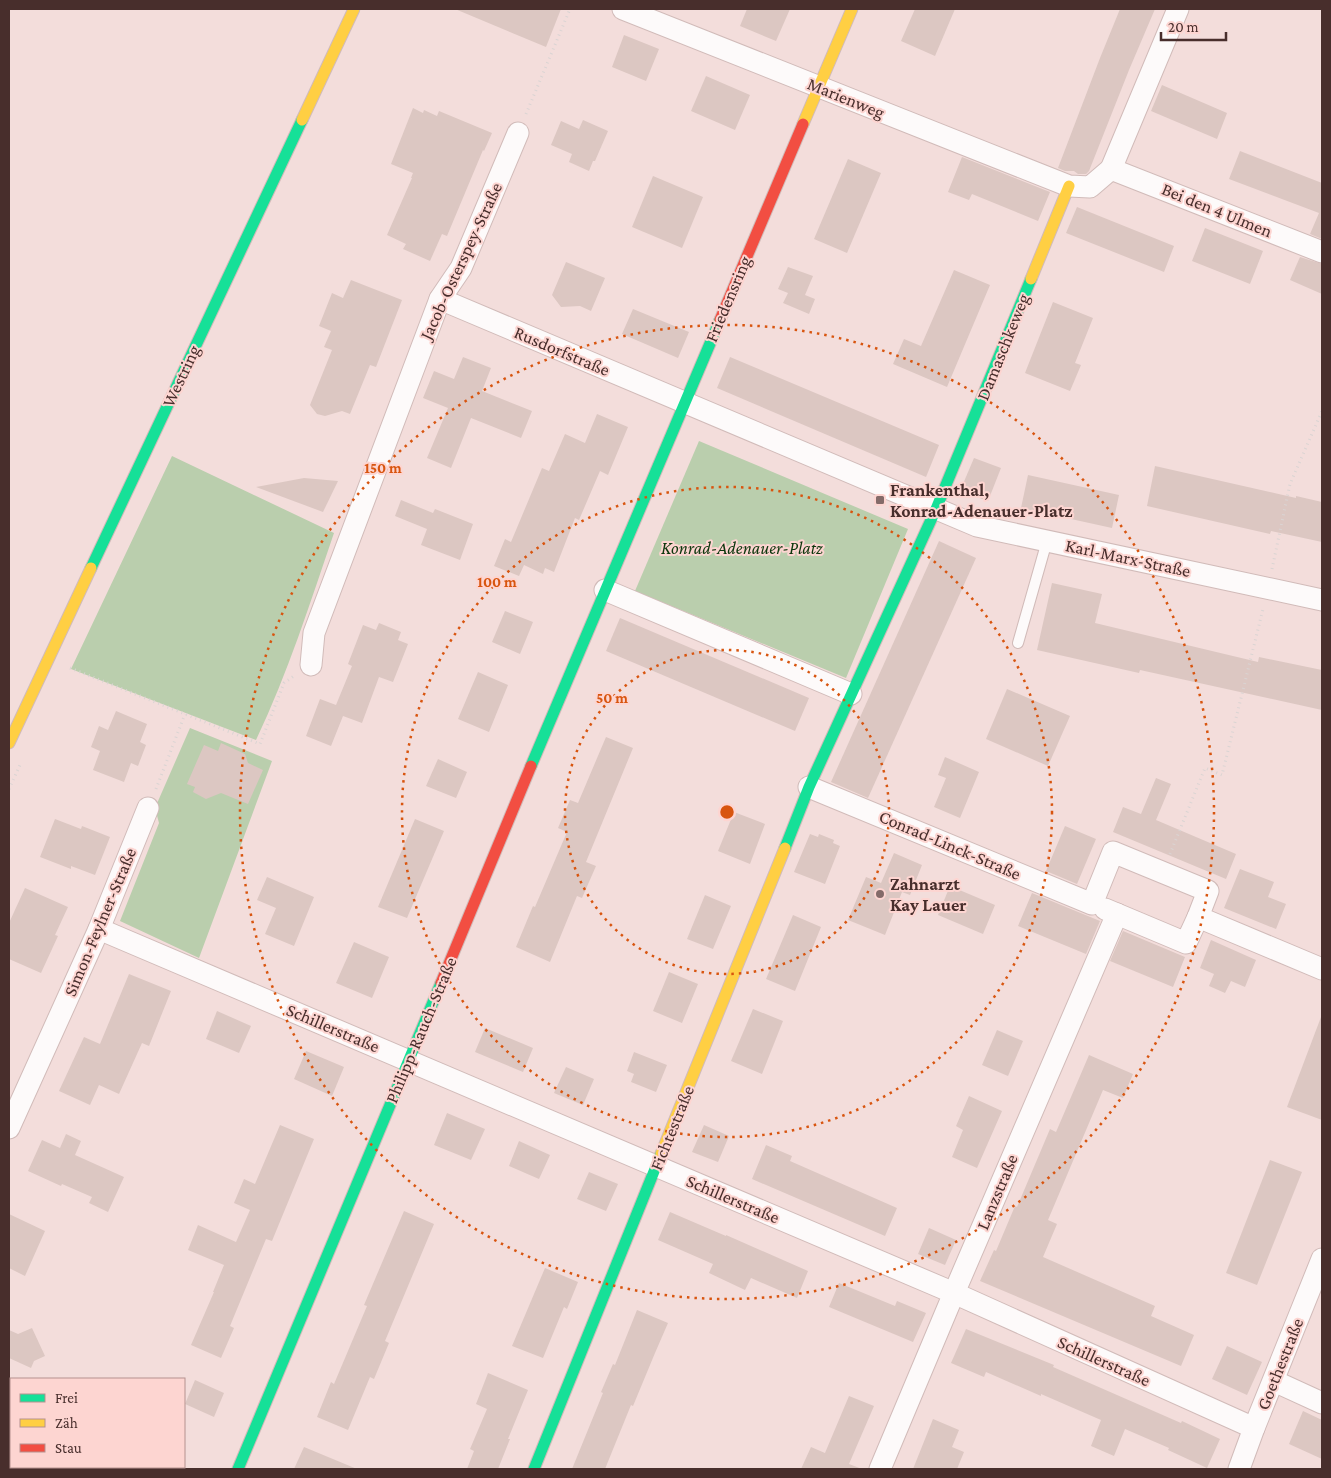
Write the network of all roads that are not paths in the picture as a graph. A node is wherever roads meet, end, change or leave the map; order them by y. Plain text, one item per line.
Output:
1 (354, 9) edge
2 (623, 9) edge
3 (852, 9) edge
4 (1178, 9) edge
5 (819, 87) junction
6 (518, 133) road end
7 (1111, 169) junction
8 (1069, 186) junction
9 (1322, 252) edge
10 (440, 300) junction
11 (685, 402) junction
12 (936, 509) junction
13 (1047, 541) junction
14 (605, 590) junction
15 (1322, 600) edge
16 (1018, 643) dead end
17 (311, 665) road end
18 (851, 694) junction
19 (9, 743) edge
20 (809, 786) junction
21 (148, 808) road end
22 (1092, 904) junction
23 (1117, 914) junction
24 (1198, 917) junction
25 (99, 928) junction
26 (1322, 970) edge
27 (408, 1060) junction
28 (9, 1128) edge
29 (657, 1166) junction
30 (1322, 1259) edge
31 (954, 1293) junction
32 (1274, 1381) junction
33 (1322, 1403) edge
34 (1254, 1428) junction
35 (238, 1469) edge
36 (534, 1469) edge
37 (880, 1469) edge
38 (1240, 1469) edge

1 - 19 street, Westring
2 - 5 street, Marienweg
3 - 5 street, Friedensring
4 - 7 street
5 - 8 street, Marienweg
5 - 11 street, Friedensring
6 - 10 street, Jacob-Osterspey-Straße
7 - 8 street
7 - 9 street, Bei den 4 Ulmen
8 - 12 street, Damaschkeweg
10 - 11 street, Rusdorfstraße
10 - 17 street, Jacob-Osterspey-Straße
11 - 12 street
11 - 14 street, Friedensring
12 - 13 street, Karl-Marx-Straße
12 - 18 street
13 - 15 street, Karl-Marx-Straße
13 - 16 lane
14 - 18 street
14 - 27 street, Philipp-Rauch-Straße
18 - 20 street
20 - 22 street, Conrad-Linck-Straße
20 - 29 street, Fichtestraße
21 - 25 street, Simon-Feylner-Straße
22 - 23 street, Conrad-Linck-Straße
22 - 24 street, Conrad-Linck-Straße
23 - 24 street, Conrad-Linck-Straße
23 - 31 street, Lanzstraße
24 - 26 street
25 - 27 street, Schillerstraße
25 - 28 street, Simon-Feylner-Straße
27 - 29 street, Schillerstraße
27 - 35 street, Philipp-Rauch-Straße
29 - 31 street, Schillerstraße
29 - 36 street, Fichtestraße
30 - 32 street, Goethestraße
31 - 34 street, Schillerstraße
31 - 37 street, Lanzstraße
32 - 33 street
32 - 34 street, Goethestraße
34 - 38 street, Goethestraße

